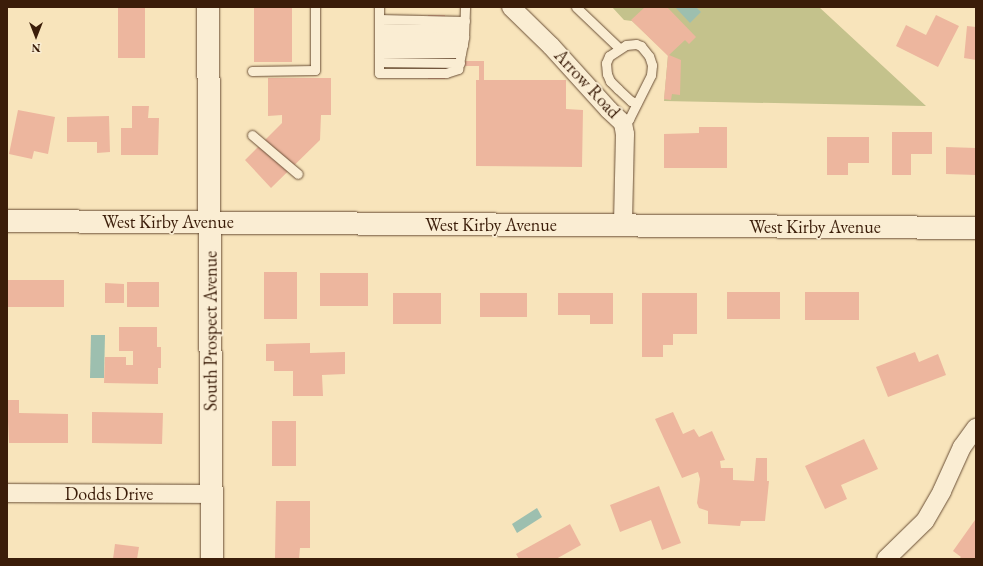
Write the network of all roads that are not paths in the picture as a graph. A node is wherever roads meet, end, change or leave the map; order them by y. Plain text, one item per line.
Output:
1 (208, 7) edge
2 (315, 7) edge
3 (379, 7) edge
4 (465, 7) edge
5 (511, 7) edge
6 (576, 7) edge
7 (379, 40) junction
8 (463, 41) junction
9 (619, 48) junction
10 (252, 71) dead end
11 (637, 103) junction
12 (624, 126) junction
13 (252, 135) dead end
14 (298, 174) dead end
15 (7, 221) edge
16 (211, 222) junction
17 (623, 226) junction
18 (976, 228) edge
19 (976, 428) edge
20 (7, 493) edge
21 (212, 494) junction
22 (212, 559) edge
23 (886, 559) edge

1 - 16 main road, South Prospect Avenue
2 - 10 lane
3 - 7 lane
4 - 8 lane
5 - 12 street, Arrow Road
6 - 9 lane
7 - 8 lane
7 - 8 lane
7 - 8 lane
7 - 8 lane
9 - 11 lane
9 - 11 lane
11 - 12 lane
12 - 17 street, Arrow Road
13 - 14 lane
15 - 16 main road, West Kirby Avenue
16 - 17 main road, West Kirby Avenue
16 - 21 main road, South Prospect Avenue
17 - 18 main road, West Kirby Avenue
19 - 23 street
20 - 21 street, Dodds Drive
21 - 22 main road, South Prospect Avenue

